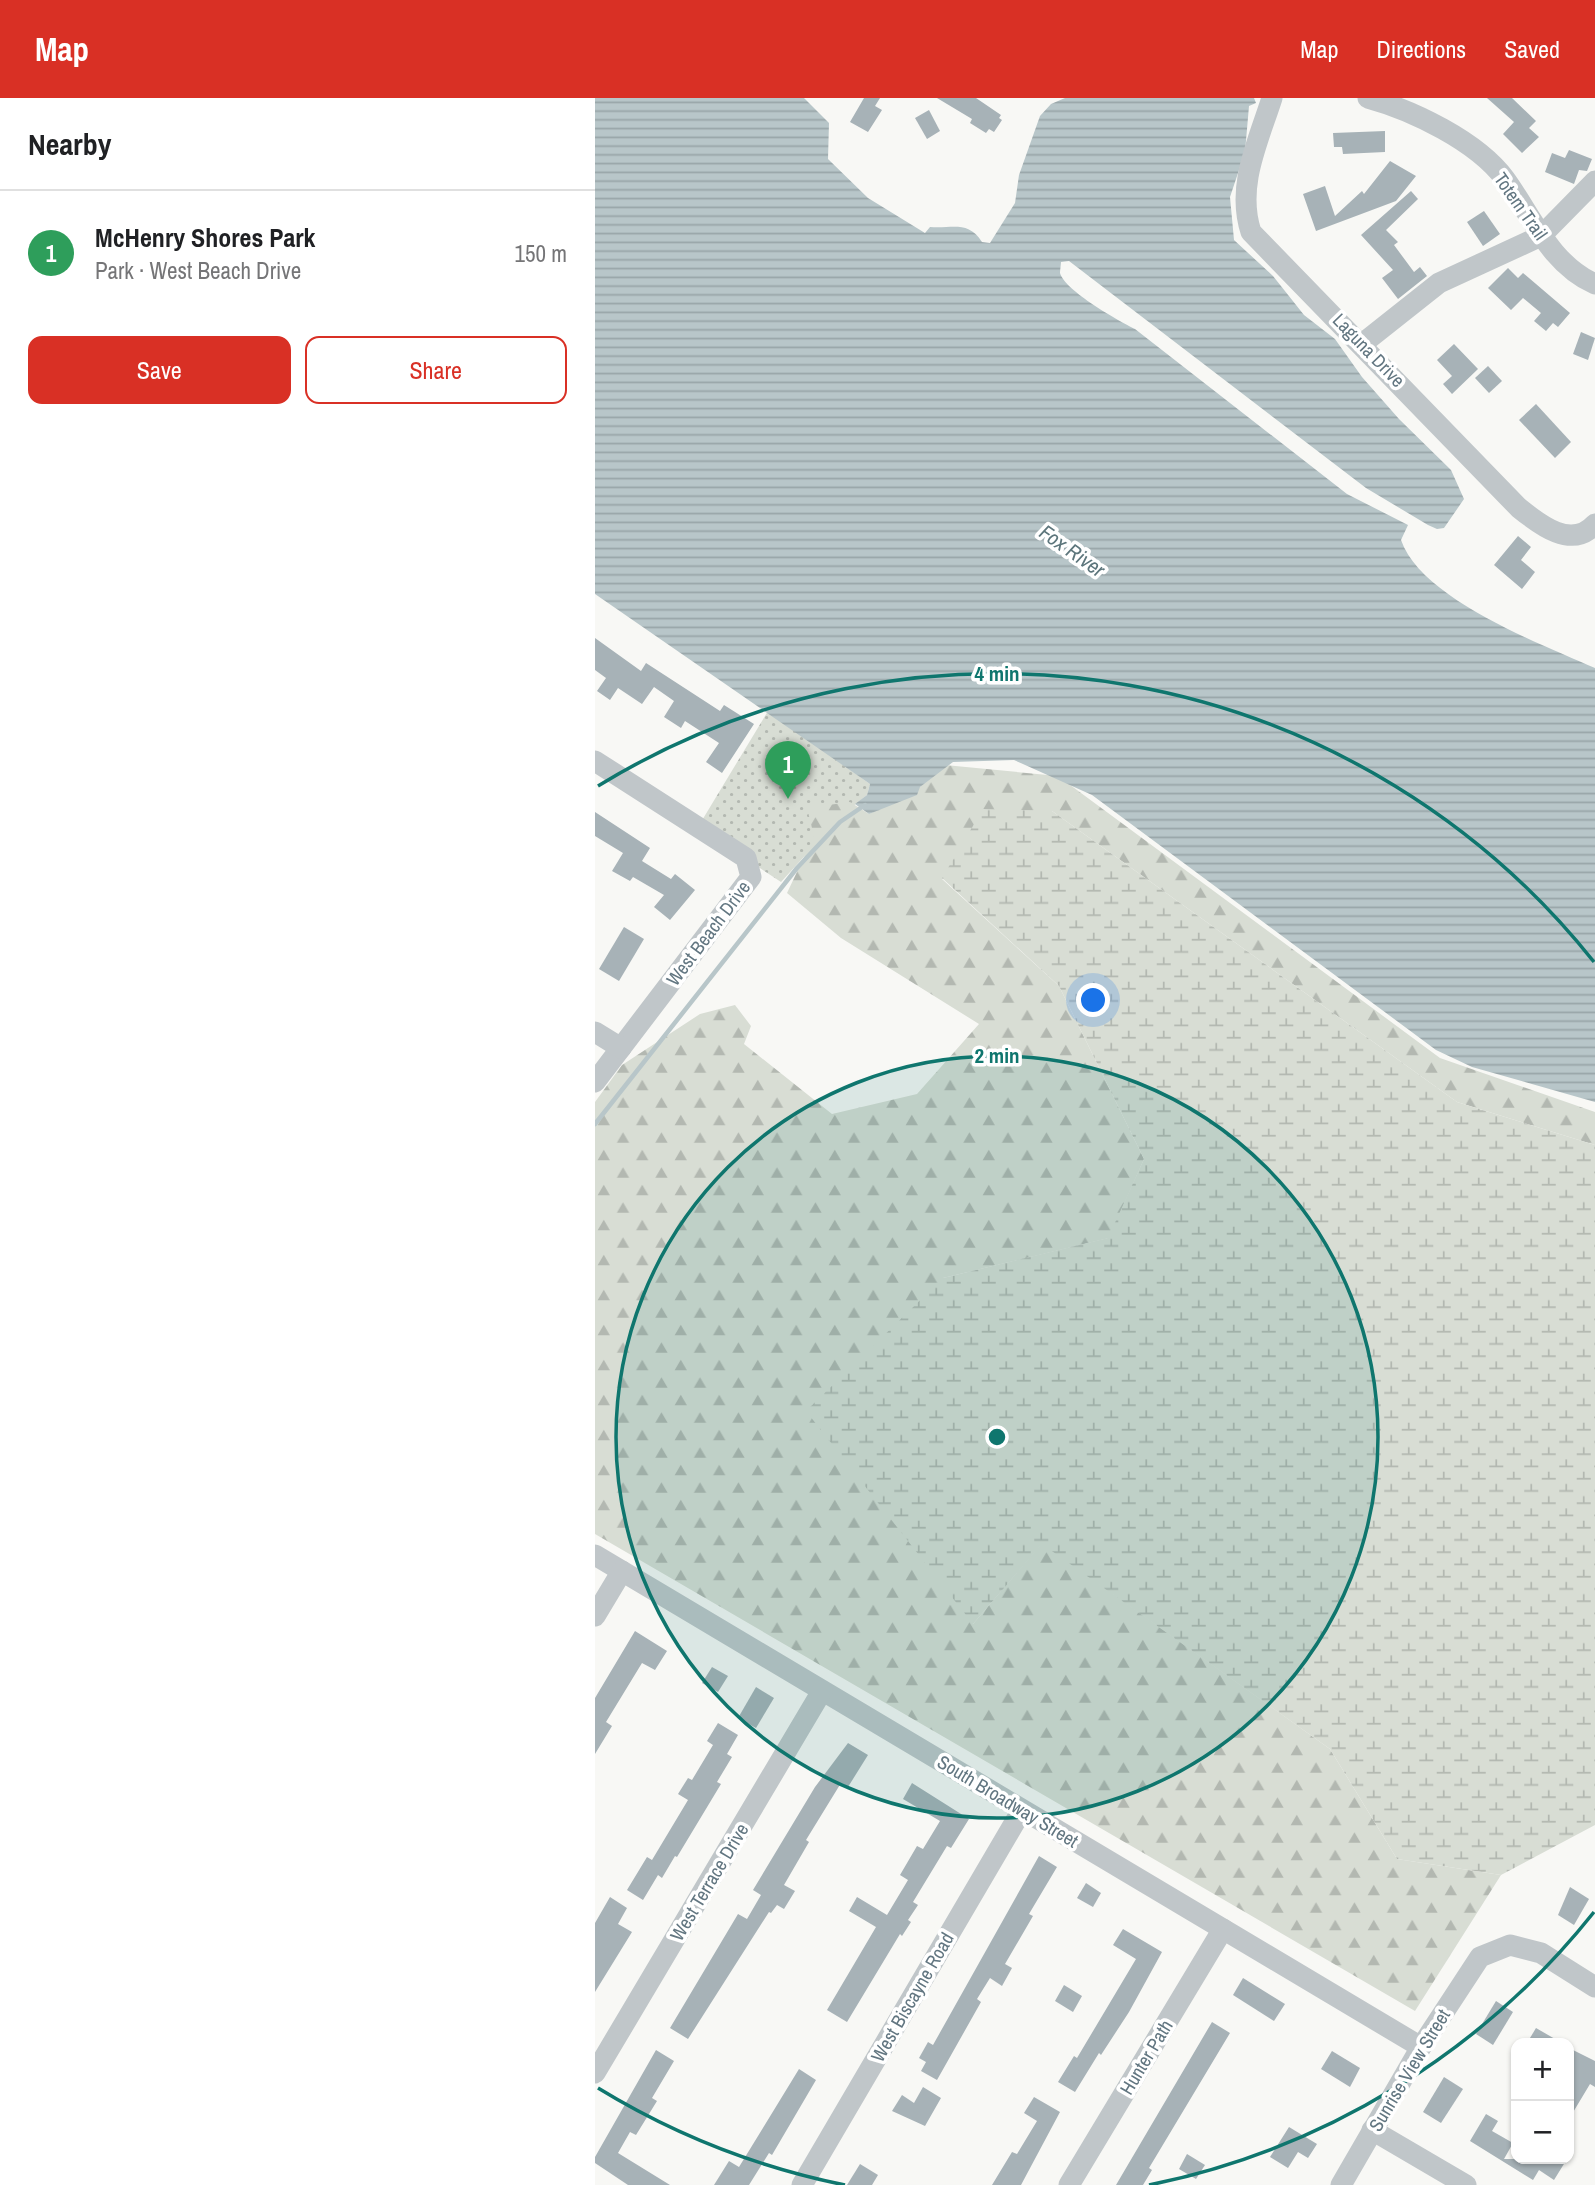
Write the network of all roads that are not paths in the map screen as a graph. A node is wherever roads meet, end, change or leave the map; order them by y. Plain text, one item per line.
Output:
1 (1272, 98) edge
2 (1368, 98) edge
3 (1595, 181) edge
4 (1541, 236) junction
5 (1595, 284) edge
6 (1362, 344) junction
7 (1595, 524) edge
8 (595, 761) edge
9 (595, 1032) edge
10 (621, 1048) junction
11 (595, 1082) edge
12 (595, 1555) edge
13 (622, 1571) junction
14 (595, 1616) edge
15 (822, 1691) junction
16 (1022, 1810) junction
17 (1223, 1929) junction
18 (1595, 1987) edge
19 (1421, 2047) junction
20 (595, 2073) edge
21 (1372, 2130) junction
22 (802, 2185) edge
23 (1069, 2185) edge
24 (1341, 2185) edge
25 (1466, 2185) edge

1 - 6 street, Laguna Drive
2 - 4 street, Totem Trail
3 - 4 street
4 - 5 street, Totem Trail
4 - 6 street
6 - 7 street, Laguna Drive
8 - 10 street, West Beach Drive
9 - 10 street
10 - 11 street, West Beach Drive
12 - 13 street, South Broadway Street
13 - 14 street
13 - 15 street, South Broadway Street
15 - 16 street, South Broadway Street
15 - 20 street, West Terrace Drive
16 - 17 street, South Broadway Street
16 - 22 street, West Biscayne Road
17 - 19 street, South Broadway Street
17 - 23 street, Hunter Path
18 - 19 street, Sunrise View Street
19 - 21 street, Sunrise View Street
21 - 24 street, Sunrise View Street
21 - 25 street

